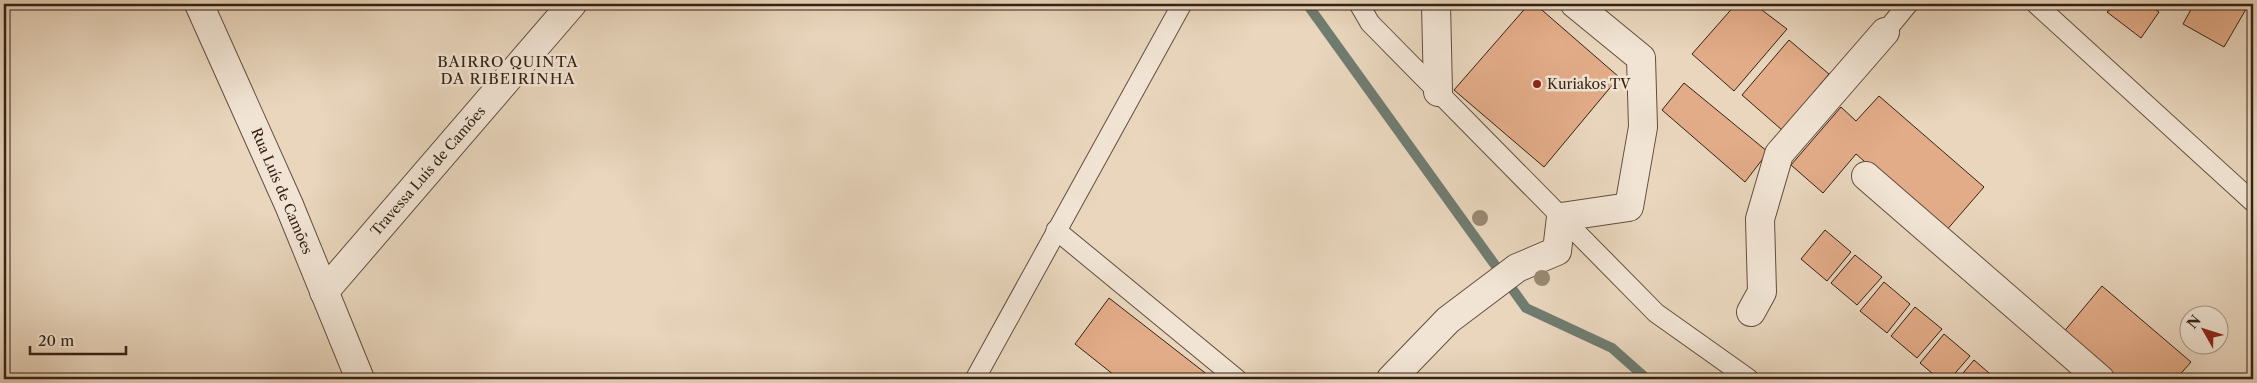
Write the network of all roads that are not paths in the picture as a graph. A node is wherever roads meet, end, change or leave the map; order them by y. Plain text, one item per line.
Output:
1 (199, 4) edge
2 (572, 4) edge
3 (1182, 4) edge
4 (1359, 4) edge
5 (1436, 4) edge
6 (1575, 4) edge
7 (1908, 4) edge
8 (2036, 4) edge
9 (1885, 32) joint
10 (1438, 92) junction
11 (1866, 176) dead end
12 (2253, 202) edge
13 (1561, 217) junction
14 (1056, 230) junction
15 (324, 292) junction
16 (1751, 312) dead end
17 (360, 379) edge
18 (975, 379) edge
19 (1237, 379) edge
20 (1391, 379) edge
21 (1749, 379) edge
22 (2100, 379) edge

1 - 15 street, Rua Luís de Camões
2 - 15 street, Travessa Luís de Camões
3 - 14 lane
4 - 10 lane
5 - 10 street
6 - 13 street
7 - 9 lane
8 - 12 lane
9 - 16 street
10 - 13 lane
11 - 22 street
13 - 20 street
13 - 21 lane
14 - 18 lane
14 - 19 lane
15 - 17 street, Rua Luís de Camões

